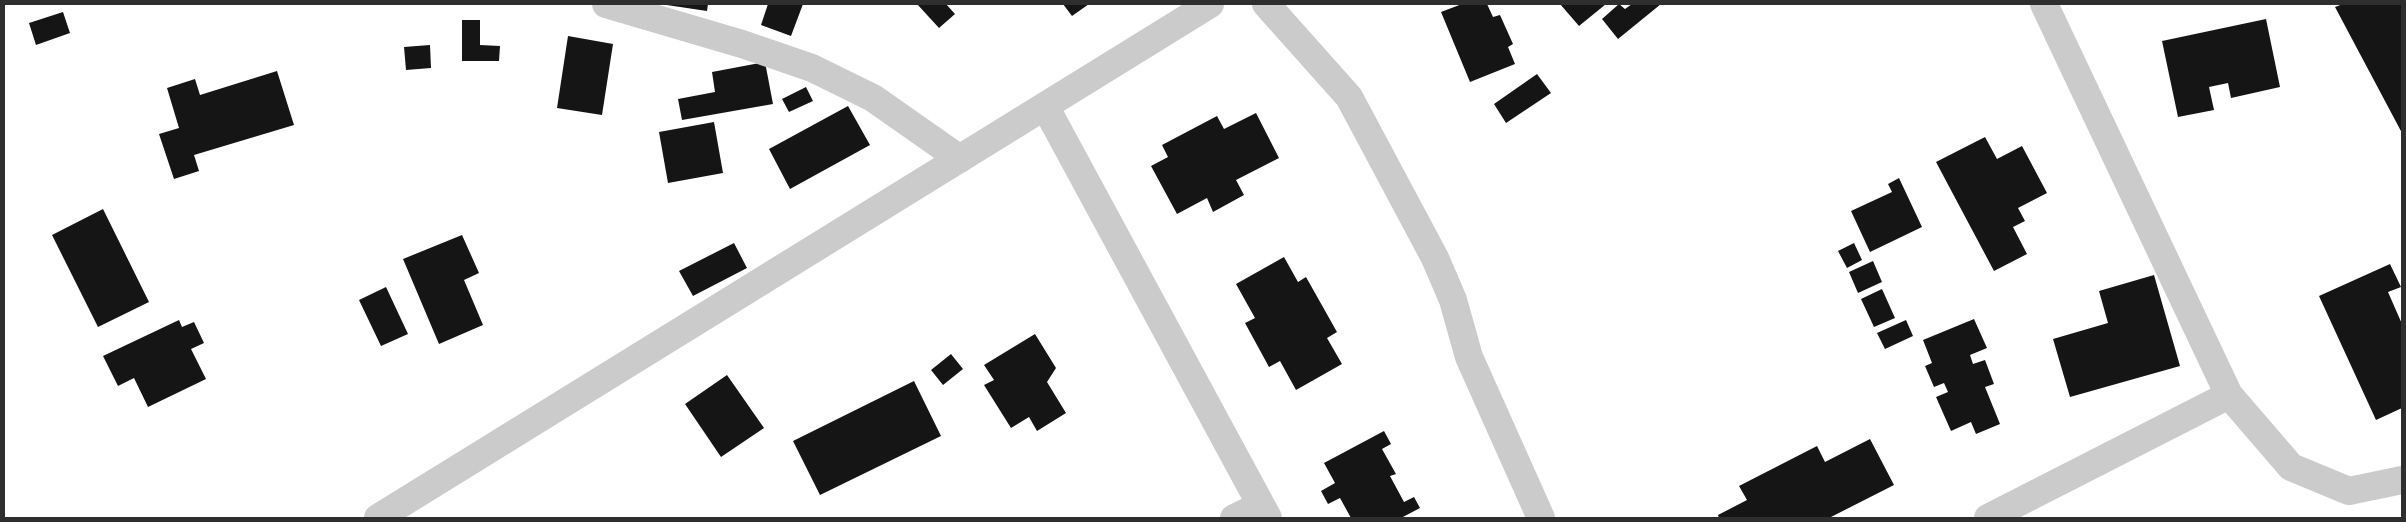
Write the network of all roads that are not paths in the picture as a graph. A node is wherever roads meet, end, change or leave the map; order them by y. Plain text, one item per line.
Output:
1 (606, 4) edge
2 (1210, 4) edge
3 (1266, 4) edge
4 (2045, 4) edge
5 (1045, 106) junction
6 (960, 159) junction
7 (2230, 395) junction
8 (2402, 480) edge
9 (1265, 512) edge
10 (378, 518) edge
11 (1234, 518) edge
12 (1541, 518) edge
13 (1988, 518) edge

1 - 6 street
2 - 5 street
3 - 12 street
4 - 7 street
5 - 6 street
5 - 9 street
6 - 10 street
7 - 8 street
7 - 13 street
9 - 11 street

